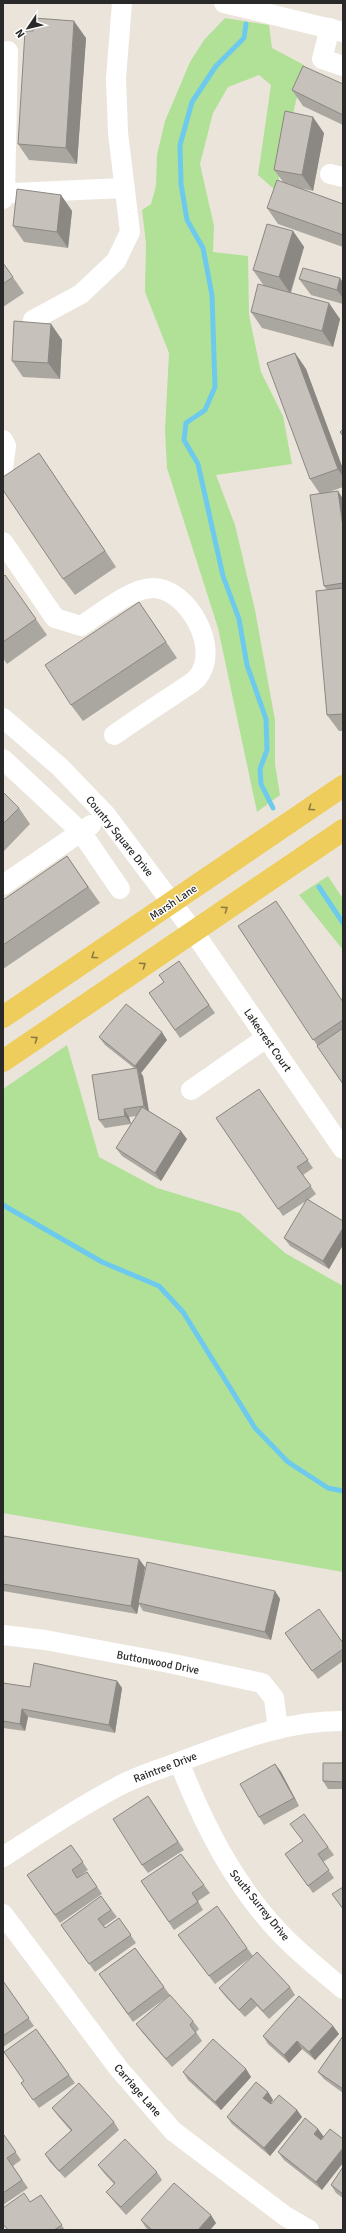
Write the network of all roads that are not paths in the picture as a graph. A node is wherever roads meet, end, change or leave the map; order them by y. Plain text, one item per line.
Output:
1 (122, 3) edge
2 (224, 3) edge
3 (302, 12) edge
4 (336, 30) edge
5 (3, 52) edge
6 (343, 66) edge
7 (124, 188) junction
8 (4, 196) edge
9 (33, 320) dead end
10 (3, 440) edge
11 (3, 468) edge
12 (3, 542) edge
13 (3, 718) edge
14 (114, 735) dead end
15 (3, 759) edge
16 (343, 786) edge
17 (106, 815) junction
18 (343, 830) edge
19 (81, 832) junction
20 (3, 885) edge
21 (120, 889) dead end
22 (172, 903) junction
23 (193, 931) junction
24 (3, 1017) edge
25 (266, 1038) junction
26 (3, 1061) edge
27 (191, 1090) dead end
28 (343, 1149) edge
29 (3, 1635) edge
30 (343, 1721) edge
31 (278, 1729) junction
32 (179, 1762) junction
33 (3, 1858) edge
34 (3, 1914) edge
35 (343, 1989) edge
36 (309, 2230) edge

1 - 7 street
2 - 3 street
3 - 4 street
4 - 6 street
5 - 8 street
7 - 8 street
7 - 9 street
10 - 11 street
12 - 14 street
13 - 17 street, Country Square Drive
15 - 19 street
16 -> 22 main road, Marsh Lane
17 - 19 street
17 - 22 street, Country Square Drive
23 -> 18 main road
19 - 20 street
19 - 21 street
22 - 23 street, Country Square Drive
22 -> 24 main road, Marsh Lane
23 - 25 street, Lakecrest Court
26 -> 23 main road
25 - 27 street
25 - 28 street, Lakecrest Court
29 - 31 street, Buttonwood Drive
30 - 31 street, Raintree Drive
31 - 32 street, Raintree Drive
32 - 33 street, Raintree Drive
32 - 35 street, South Surrey Drive
34 - 36 street, Carriage Lane

